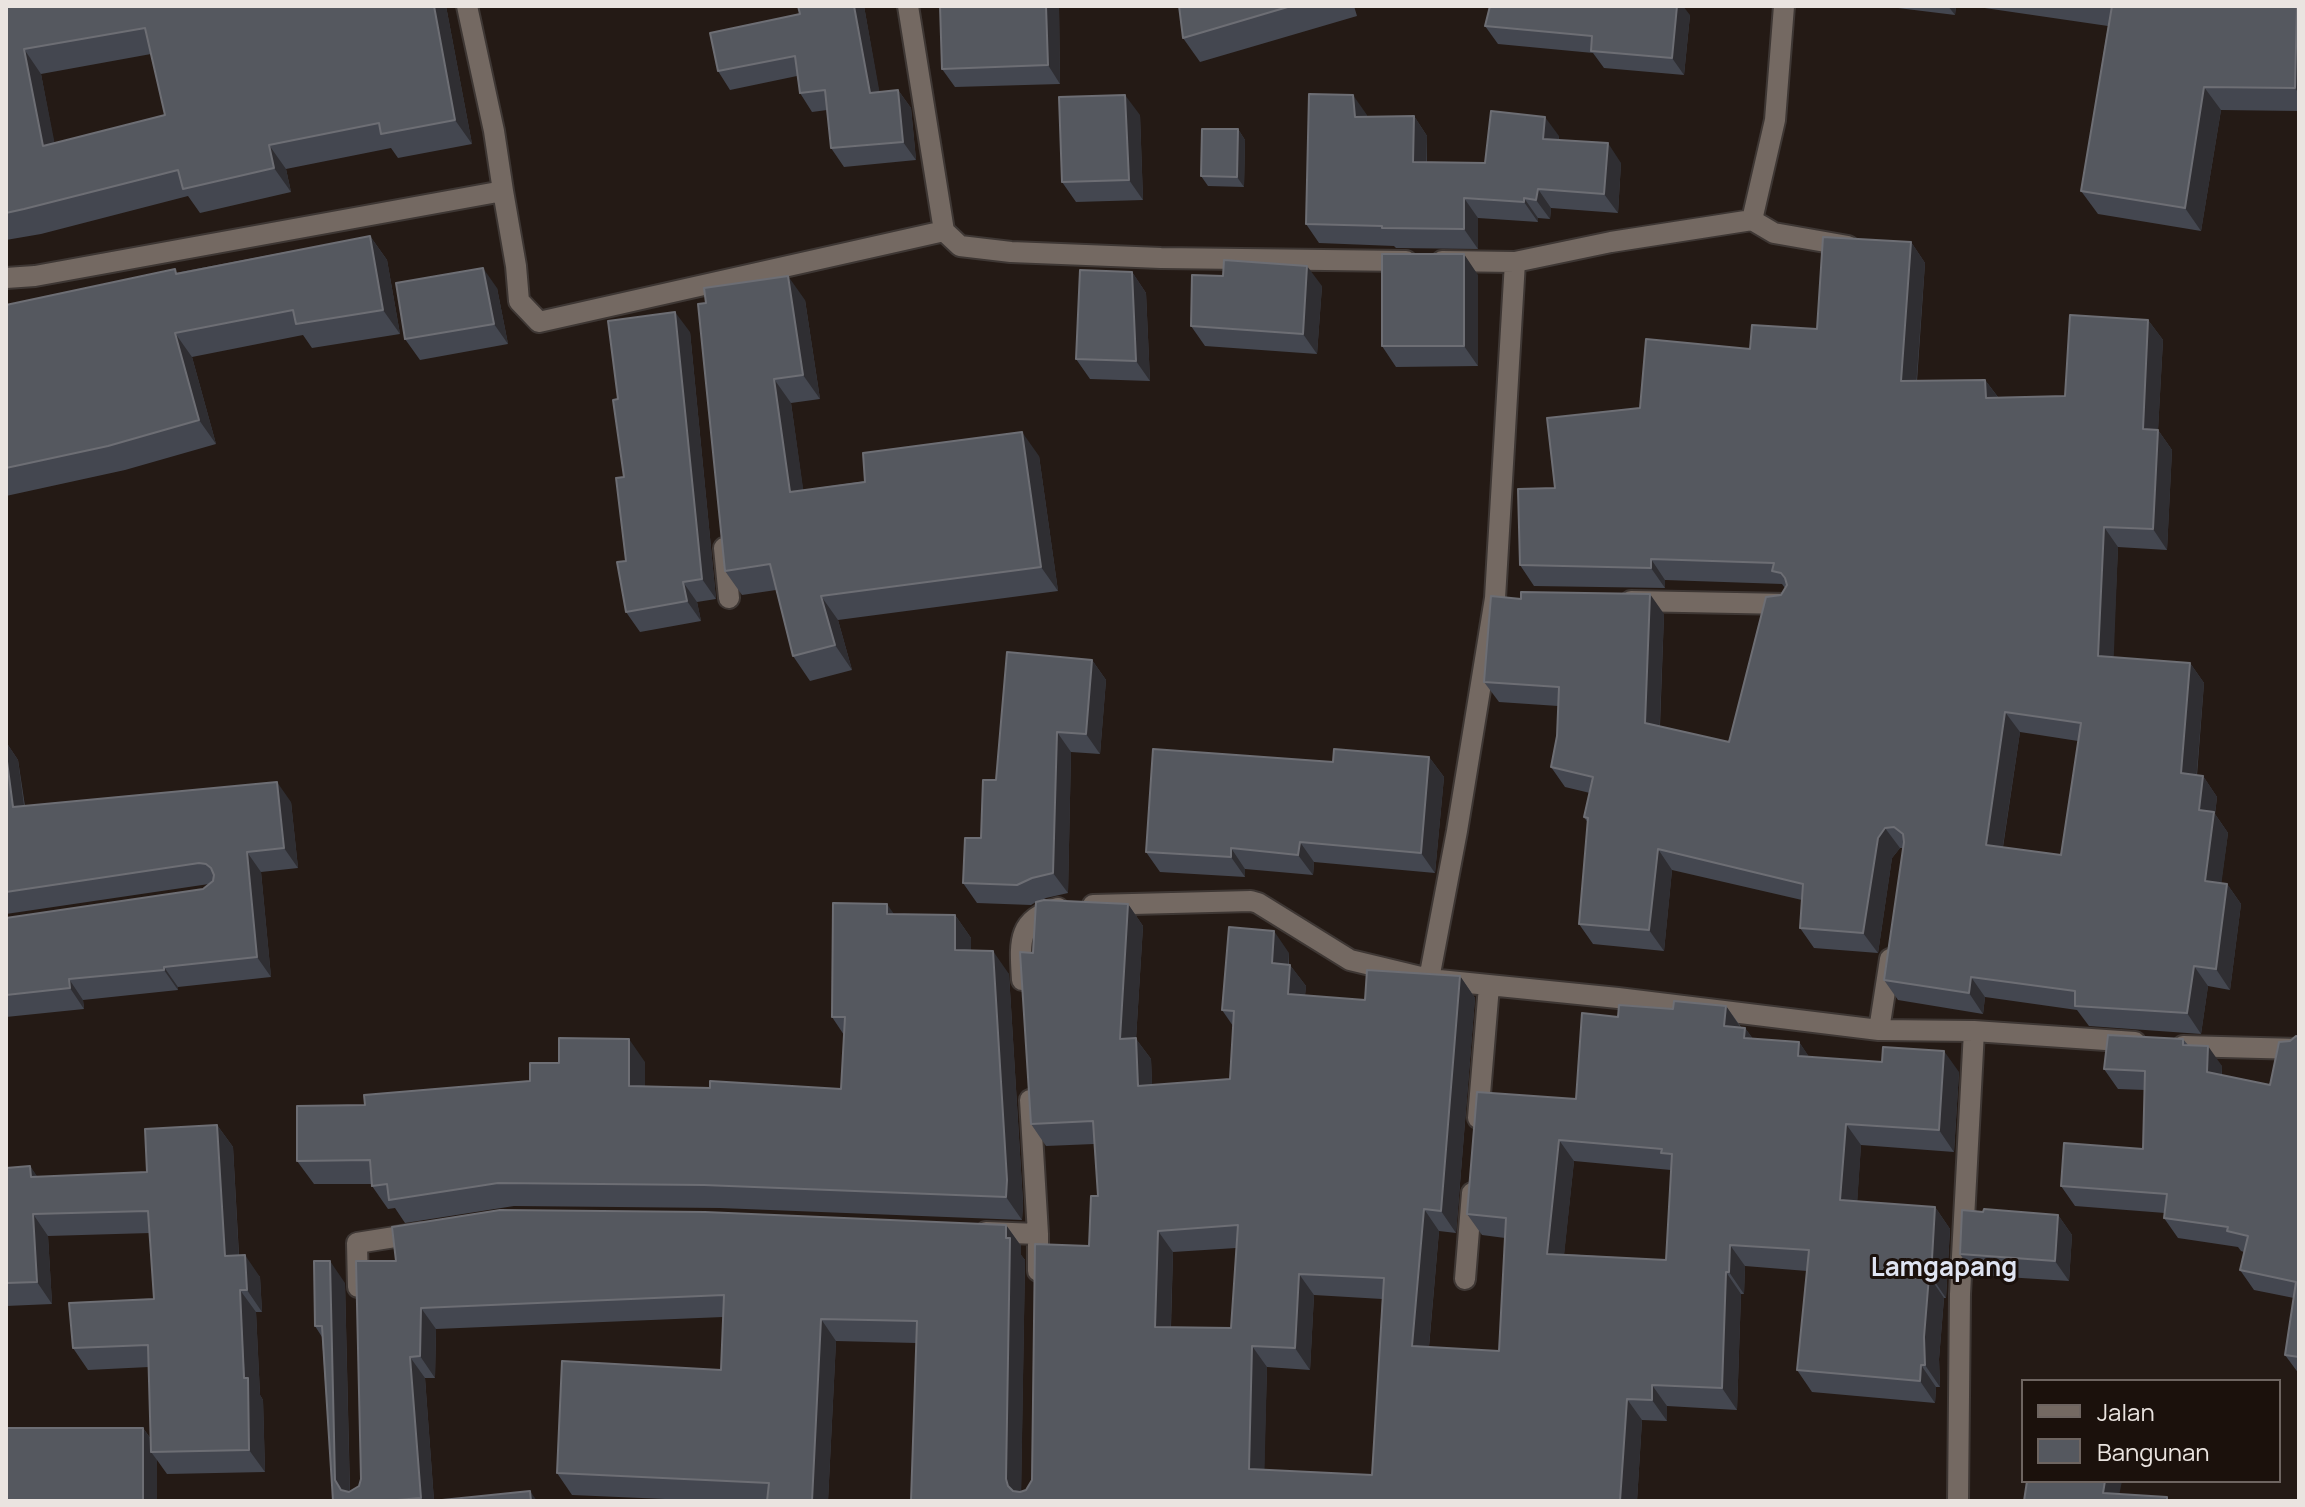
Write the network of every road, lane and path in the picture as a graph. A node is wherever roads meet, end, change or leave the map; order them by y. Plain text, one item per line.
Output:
1 (467, 6) edge
2 (908, 6) edge
3 (1784, 6) edge
4 (503, 191) junction
5 (1752, 220) junction
6 (944, 231) junction
7 (1848, 246) edge
8 (1515, 262) junction
9 (6, 278) edge
10 (722, 536) edge
11 (729, 598) edge
12 (1619, 601) edge
13 (1788, 604) edge
14 (1893, 938) edge
15 (1429, 979) junction
16 (1489, 986) junction
17 (1023, 999) edge
18 (1879, 1030) junction
19 (1974, 1031) junction
20 (2299, 1049) edge
21 (1028, 1077) edge
22 (1477, 1135) edge
23 (1474, 1179) edge
24 (442, 1229) edge
25 (959, 1231) edge
26 (1038, 1234) junction
27 (1465, 1279) dead end
28 (1037, 1297) edge
29 (358, 1303) edge
30 (1959, 1501) edge

1 - 4 street
2 - 6 street
3 - 5 street
4 - 6 street
4 - 9 street
5 - 7 street
5 - 8 street
6 - 8 street
8 - 15 street
10 - 11 street
12 - 13 street
14 - 18 street
15 - 16 street
15 - 17 street
16 - 18 street
16 - 22 street
18 - 19 street
19 - 20 street
19 - 30 street
21 - 26 street
23 - 27 street
24 - 29 street
25 - 26 street
26 - 28 street

